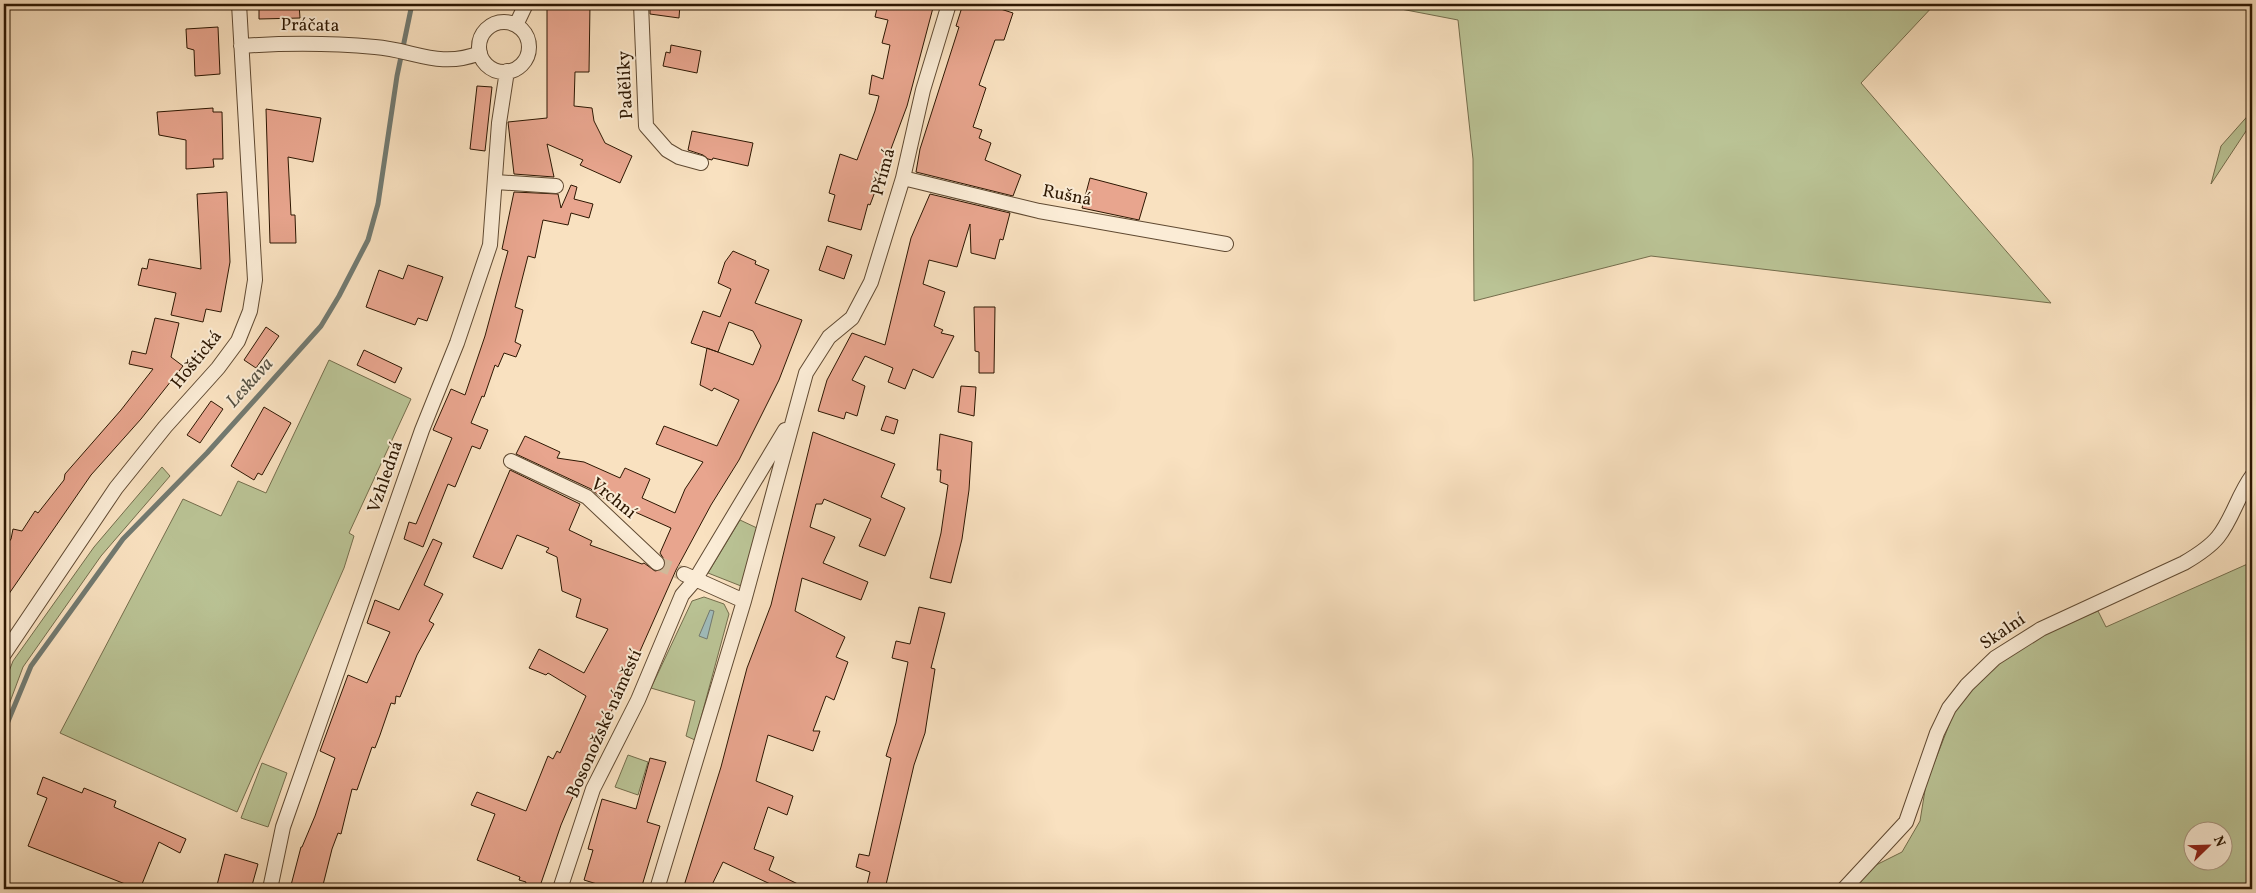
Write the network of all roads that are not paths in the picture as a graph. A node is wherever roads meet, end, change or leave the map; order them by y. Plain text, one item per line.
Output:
1 (238, 4) edge
2 (526, 4) edge
3 (641, 4) edge
4 (949, 4) edge
5 (516, 25) junction
6 (241, 46) junction
7 (480, 53) junction
8 (507, 71) junction
9 (701, 163) dead end
10 (903, 178) junction
11 (496, 182) junction
12 (556, 186) dead end
13 (1226, 244) dead end
14 (829, 337) joint
15 (791, 420) junction
16 (511, 461) dead end
17 (2252, 476) edge
18 (657, 562) tunnel mouth
19 (689, 577) junction
20 (744, 601) junction
21 (4, 654) edge
22 (270, 889) edge
23 (560, 889) edge
24 (657, 889) edge
25 (1844, 889) edge

1 - 6 street, Hoštická
2 - 5 street
3 - 9 street, Padělíky
4 - 10 street, Přímá
5 - 7 street
5 - 8 street
6 - 7 street, Práčata
6 - 21 street, Hoštická
7 - 8 street
8 - 11 street, Vzhledná
10 - 13 street, Rušná
10 - 14 street, Přímá
11 - 12 street
11 - 22 street, Vzhledná
14 - 15 street, Bosonožské náměstí
15 - 19 street, Bosonožské náměstí
15 - 20 street, Bosonožské náměstí
16 - 18 street, Vrchní
17 - 25 street, Skalní
19 - 20 street
19 - 23 street, Bosonožské náměstí
20 - 24 street, Bosonožské náměstí

